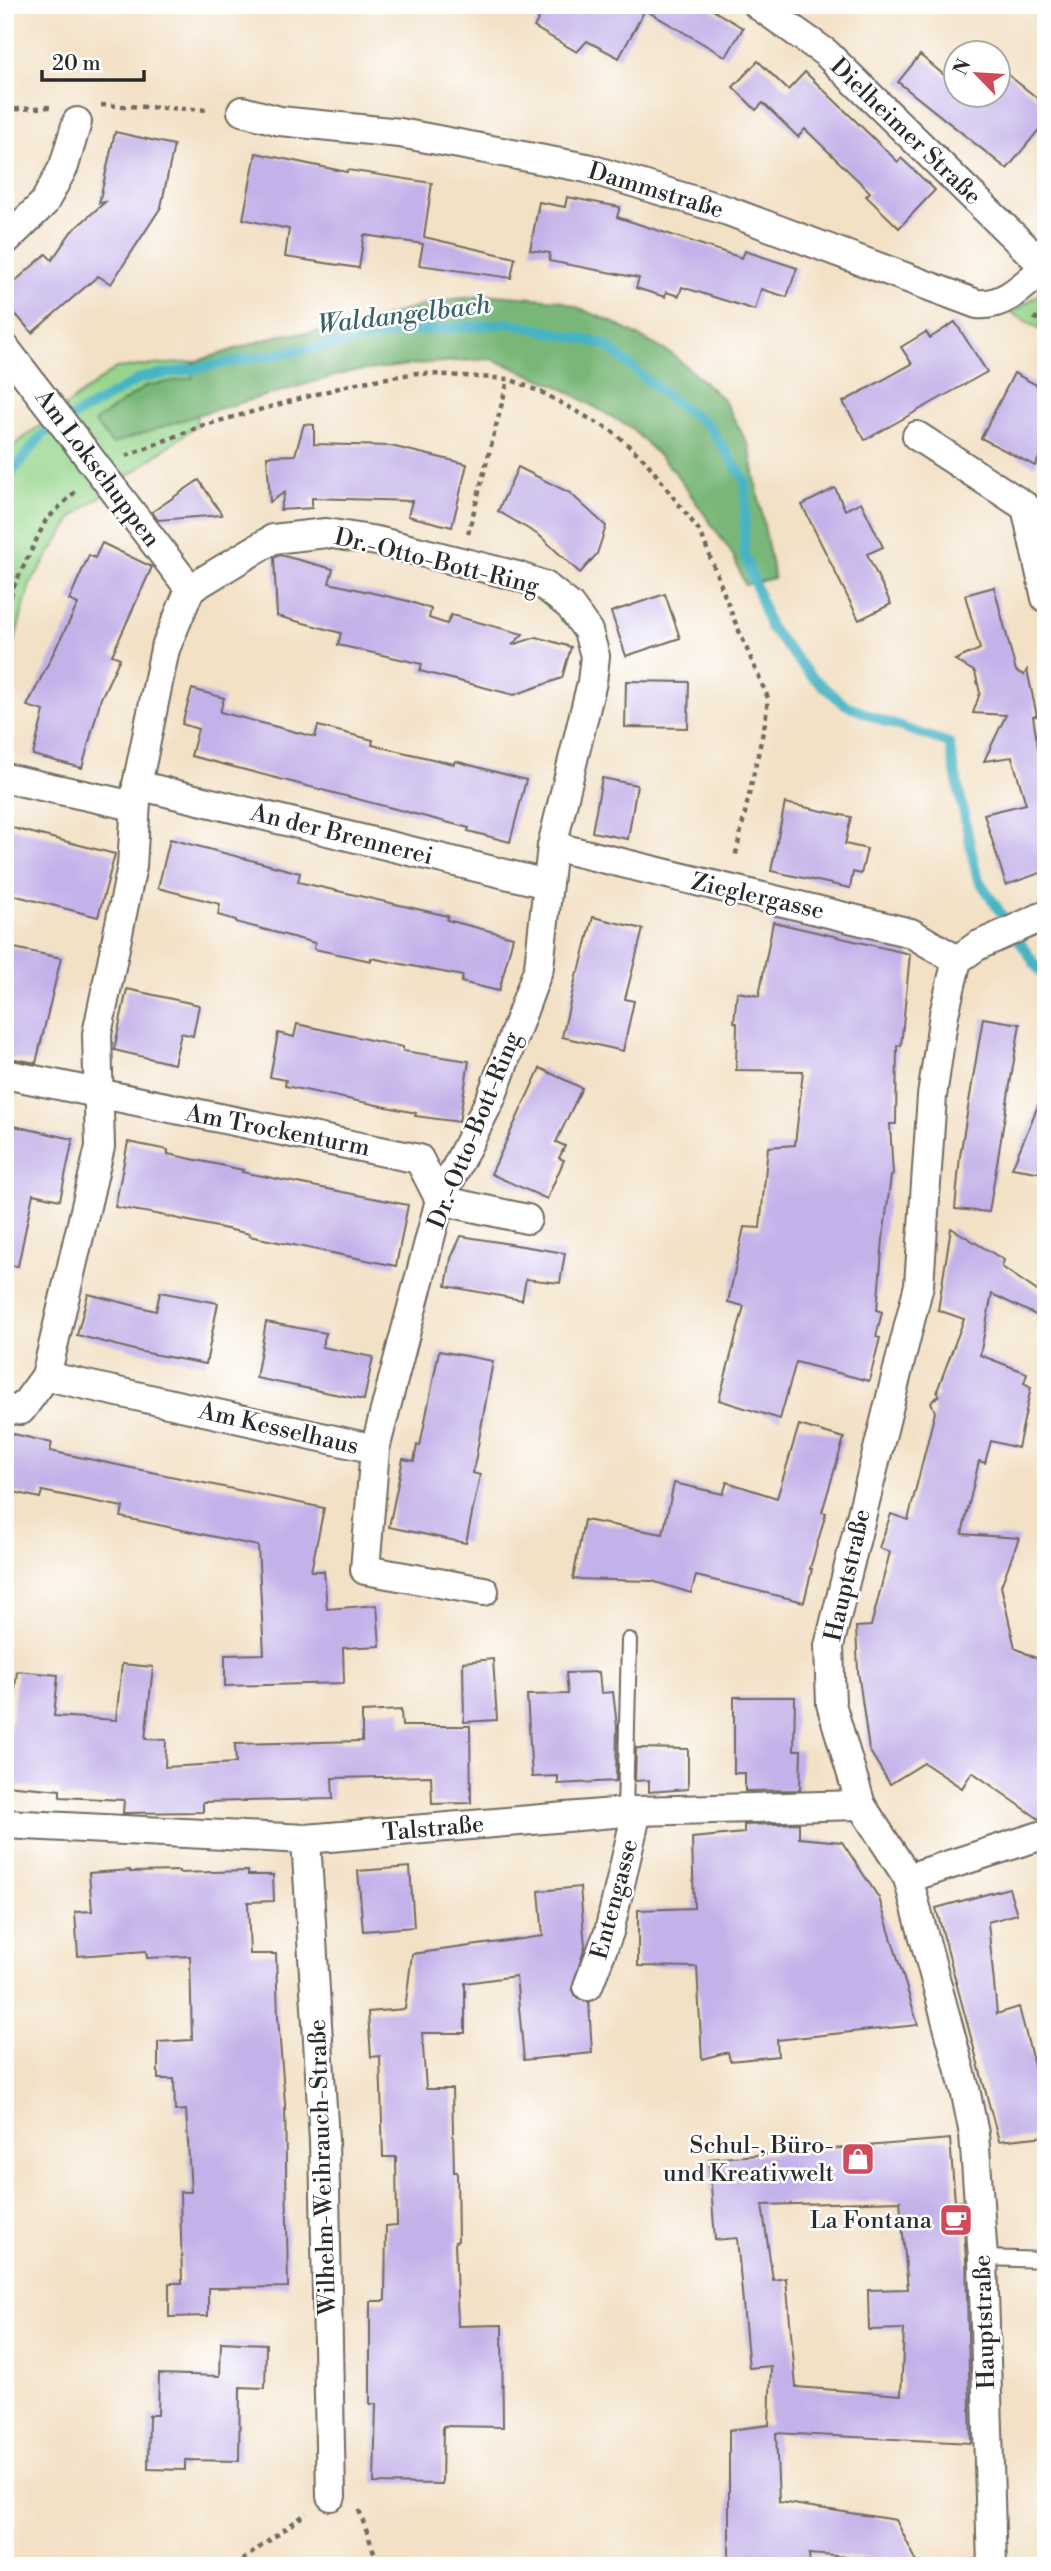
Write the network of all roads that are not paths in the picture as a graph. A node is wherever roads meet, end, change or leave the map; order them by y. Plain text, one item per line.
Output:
1 (758, 5) edge
2 (77, 111) road end
3 (242, 111) road end
4 (5, 241) edge
5 (1045, 267) edge
6 (5, 348) edge
7 (917, 436) dead end
8 (1036, 513) edge
9 (190, 589) junction
10 (1046, 598) edge
11 (5, 778) edge
12 (135, 796) junction
13 (552, 846) junction
14 (547, 884) junction
15 (1045, 915) edge
16 (967, 953) junction
17 (5, 1074) edge
18 (97, 1094) junction
19 (440, 1200) junction
20 (527, 1219) dead end
21 (46, 1376) junction
22 (5, 1409) edge
23 (375, 1450) junction
24 (484, 1591) dead end
25 (629, 1640) dead end
26 (861, 1805) junction
27 (631, 1811) junction
28 (5, 1824) edge
29 (1046, 1834) edge
30 (306, 1839) junction
31 (908, 1878) junction
32 (588, 1986) dead end
33 (983, 2258) junction
34 (1046, 2260) edge
35 (331, 2496) road end
36 (992, 2566) edge

1 - 5 street, Dielheimer Straße
2 - 4 street
3 - 5 street, Dammstraße
6 - 9 street, Am Lokschuppen
7 - 8 street
8 - 10 street
9 - 12 street
9 - 13 street, Dr.-Otto-Bott-Ring
11 - 12 street, An der Brennerei
12 - 14 street, An der Brennerei
12 - 18 street
13 - 14 street, Dr.-Otto-Bott-Ring
13 - 16 street, Zieglergasse
14 - 19 street, Dr.-Otto-Bott-Ring
15 - 16 street
16 - 26 street, Hauptstraße
17 - 18 street, Am Trockenturm
18 - 19 street, Am Trockenturm
18 - 21 street
19 - 20 street
19 - 23 street, Dr.-Otto-Bott-Ring
21 - 22 street
21 - 23 street, Am Kesselhaus
23 - 24 street, Am Kesselhaus
25 - 27 lane
26 - 27 street, Talstraße
26 - 31 street, Hauptstraße
27 - 30 street, Talstraße
27 - 32 street, Entengasse
28 - 30 street, Talstraße
29 - 31 street
30 - 35 street, Wilhelm-Weihrauch-Straße
31 - 33 street, Hauptstraße
33 - 34 lane
33 - 36 street, Hauptstraße

